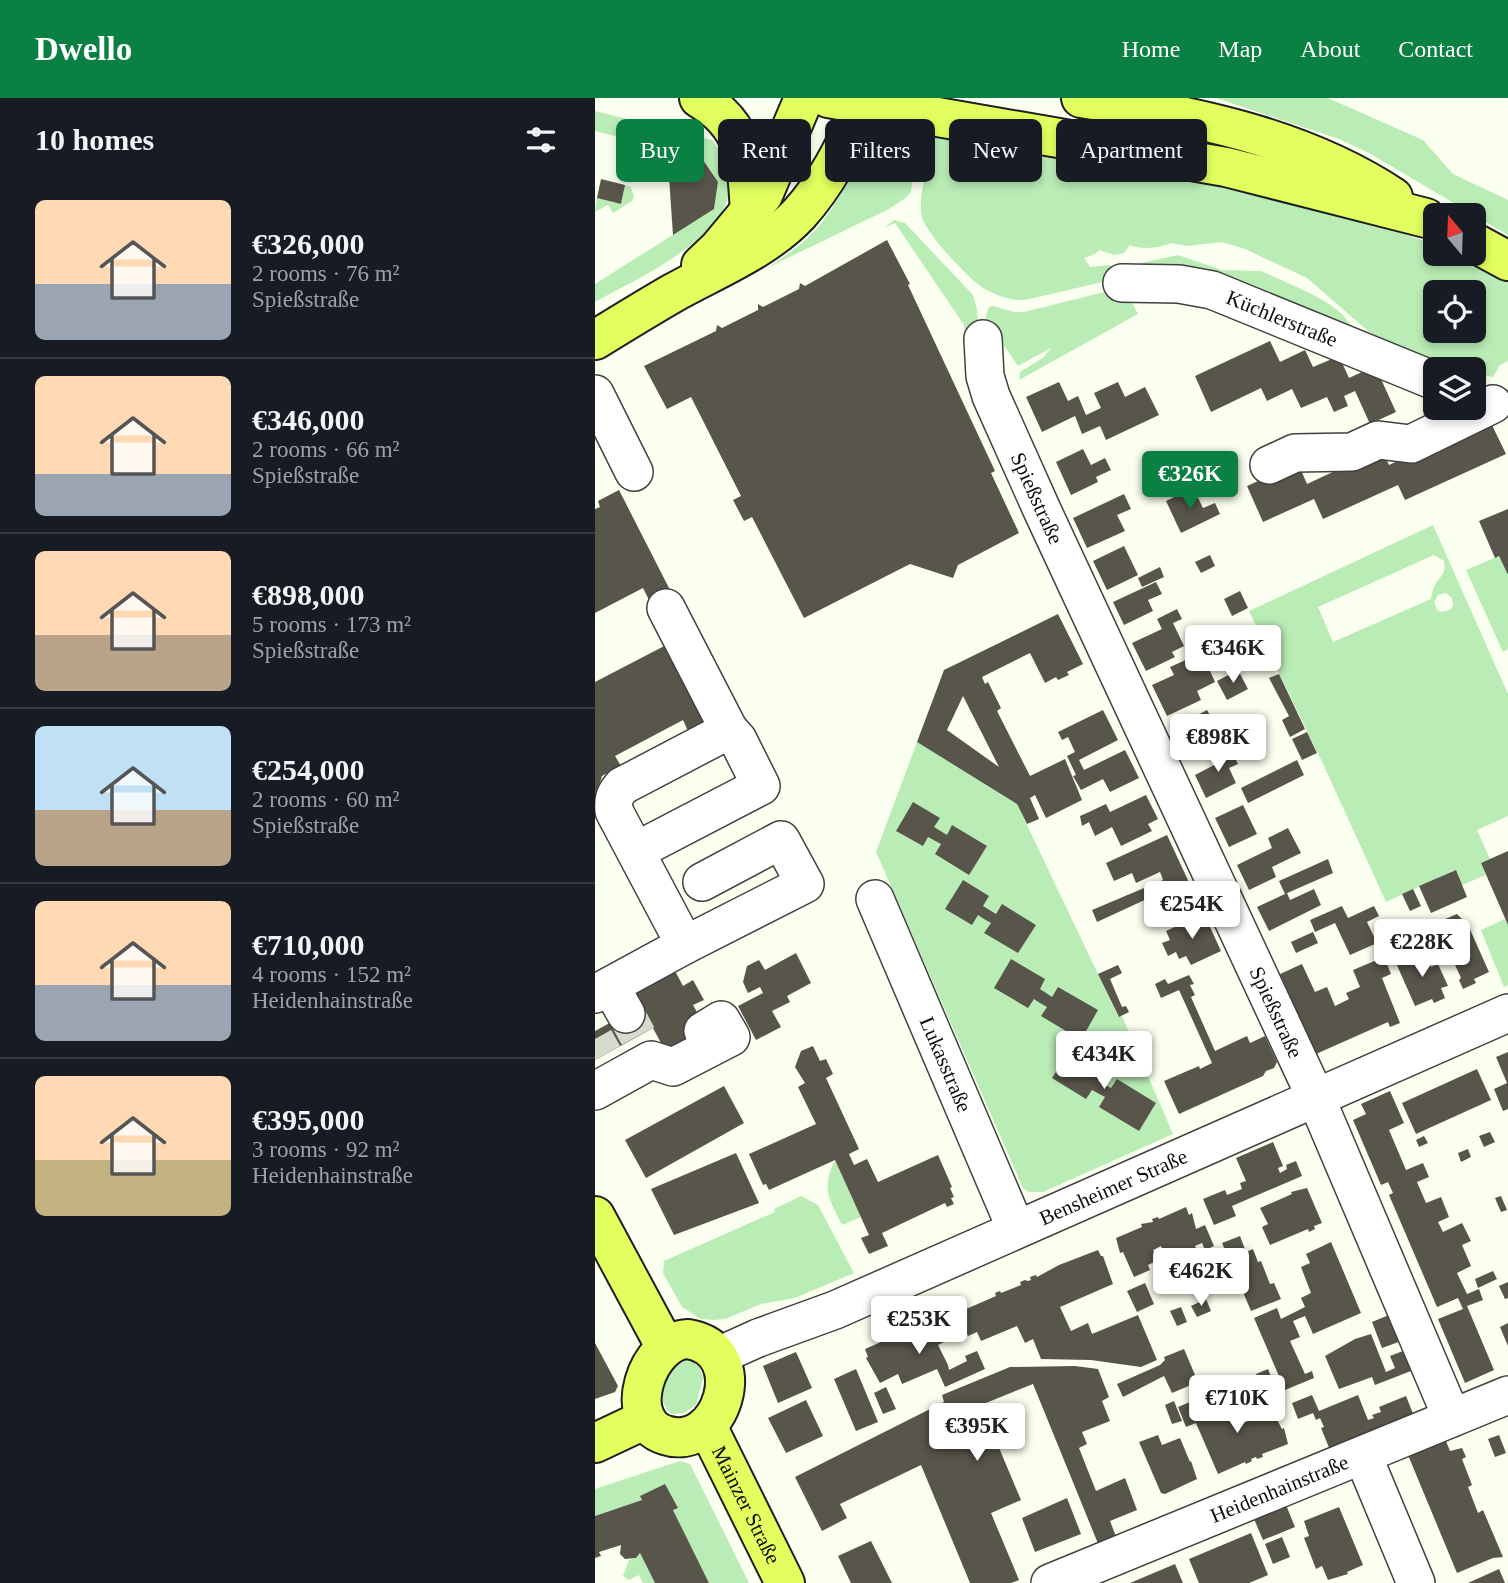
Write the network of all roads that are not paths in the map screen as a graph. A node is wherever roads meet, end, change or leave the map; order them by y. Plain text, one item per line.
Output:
1 (699, 98) edge
2 (804, 98) edge
3 (1081, 98) edge
4 (851, 101) edge
5 (750, 213) junction
6 (1423, 216) edge
7 (1423, 218) edge
8 (1486, 249) edge
9 (1508, 261) edge
10 (1122, 283) dead end
11 (672, 294) junction
12 (983, 339) dead end
13 (595, 340) edge
14 (1423, 376) edge
15 (595, 394) edge
16 (1492, 404) edge
17 (1269, 465) dead end
18 (634, 472) dead end
19 (666, 608) dead end
20 (729, 730) junction
21 (636, 851) junction
22 (702, 881) dead end
23 (875, 900) dead end
24 (685, 945) junction
25 (1508, 1013) edge
26 (703, 1031) dead end
27 (617, 1045) edge
28 (1316, 1098) junction
29 (595, 1216) edge
30 (1016, 1229) junction
31 (665, 1346) junction
32 (718, 1356) junction
33 (1508, 1395) edge
34 (1452, 1418) junction
35 (646, 1419) junction
36 (707, 1426) junction
37 (595, 1443) edge
38 (1363, 1456) junction
39 (785, 1583) edge
40 (1050, 1583) edge
41 (1416, 1583) edge

1 - 5 main road
2 - 5 main road
3 - 6 main road
4 - 7 main road
4 - 11 main road
5 - 11 main road
8 - 9 main road
10 - 14 street, Küchlerstraße
11 - 13 main road
12 - 28 street, Spießstraße
15 - 18 street
16 - 17 street
19 - 20 street
20 - 21 street
20 - 21 street
21 - 24 street
22 - 24 street
23 - 30 street, Lukasstraße
24 - 27 street
25 - 28 street, Bensheimer Straße
26 - 27 street
28 - 30 street, Bensheimer Straße
28 - 34 street, Spießstraße
29 - 31 main road
30 - 32 street, Bensheimer Straße
31 - 32 main road
31 - 35 main road
32 - 36 main road
33 - 34 street, Heidenhainstraße
34 - 38 street, Heidenhainstraße
35 - 36 main road
35 - 37 main road
36 - 39 main road, Mainzer Straße
38 - 40 street, Heidenhainstraße
38 - 41 street

